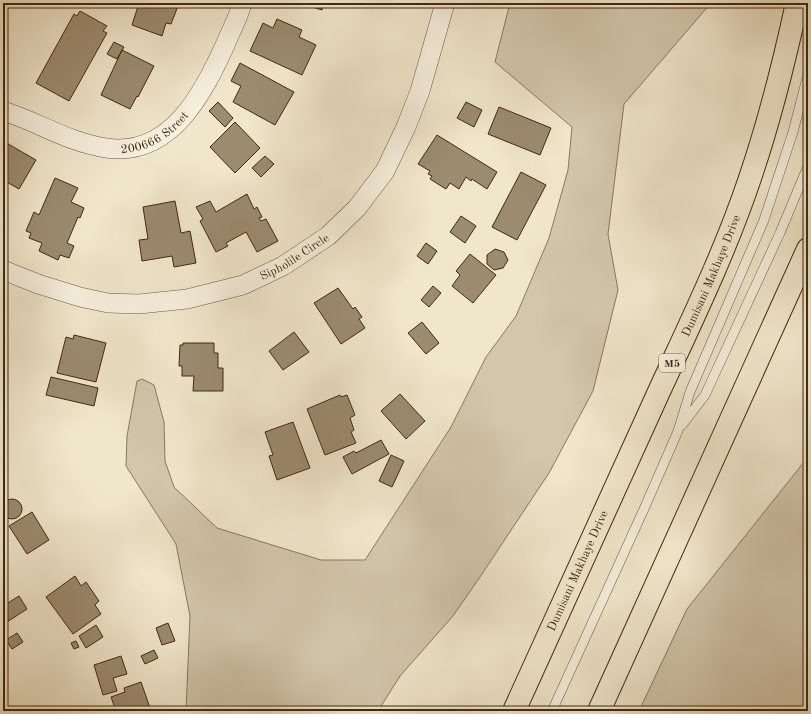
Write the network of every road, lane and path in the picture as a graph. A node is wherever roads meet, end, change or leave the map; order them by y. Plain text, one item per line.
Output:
1 (242, 3) edge
2 (445, 3) edge
3 (798, 3) edge
4 (808, 74) edge
5 (3, 111) edge
6 (808, 166) edge
7 (808, 249) edge
8 (3, 270) edge
9 (678, 431) junction
10 (514, 711) edge
11 (552, 711) edge
12 (599, 711) edge

1 - 5 street, 200666 Street
2 - 8 street, Sipholile Circle
3 - 10 main road, Dumisani Makhaye Drive / M5
4 - 9 lane
6 - 9 lane
7 - 12 main road
9 - 11 lane

